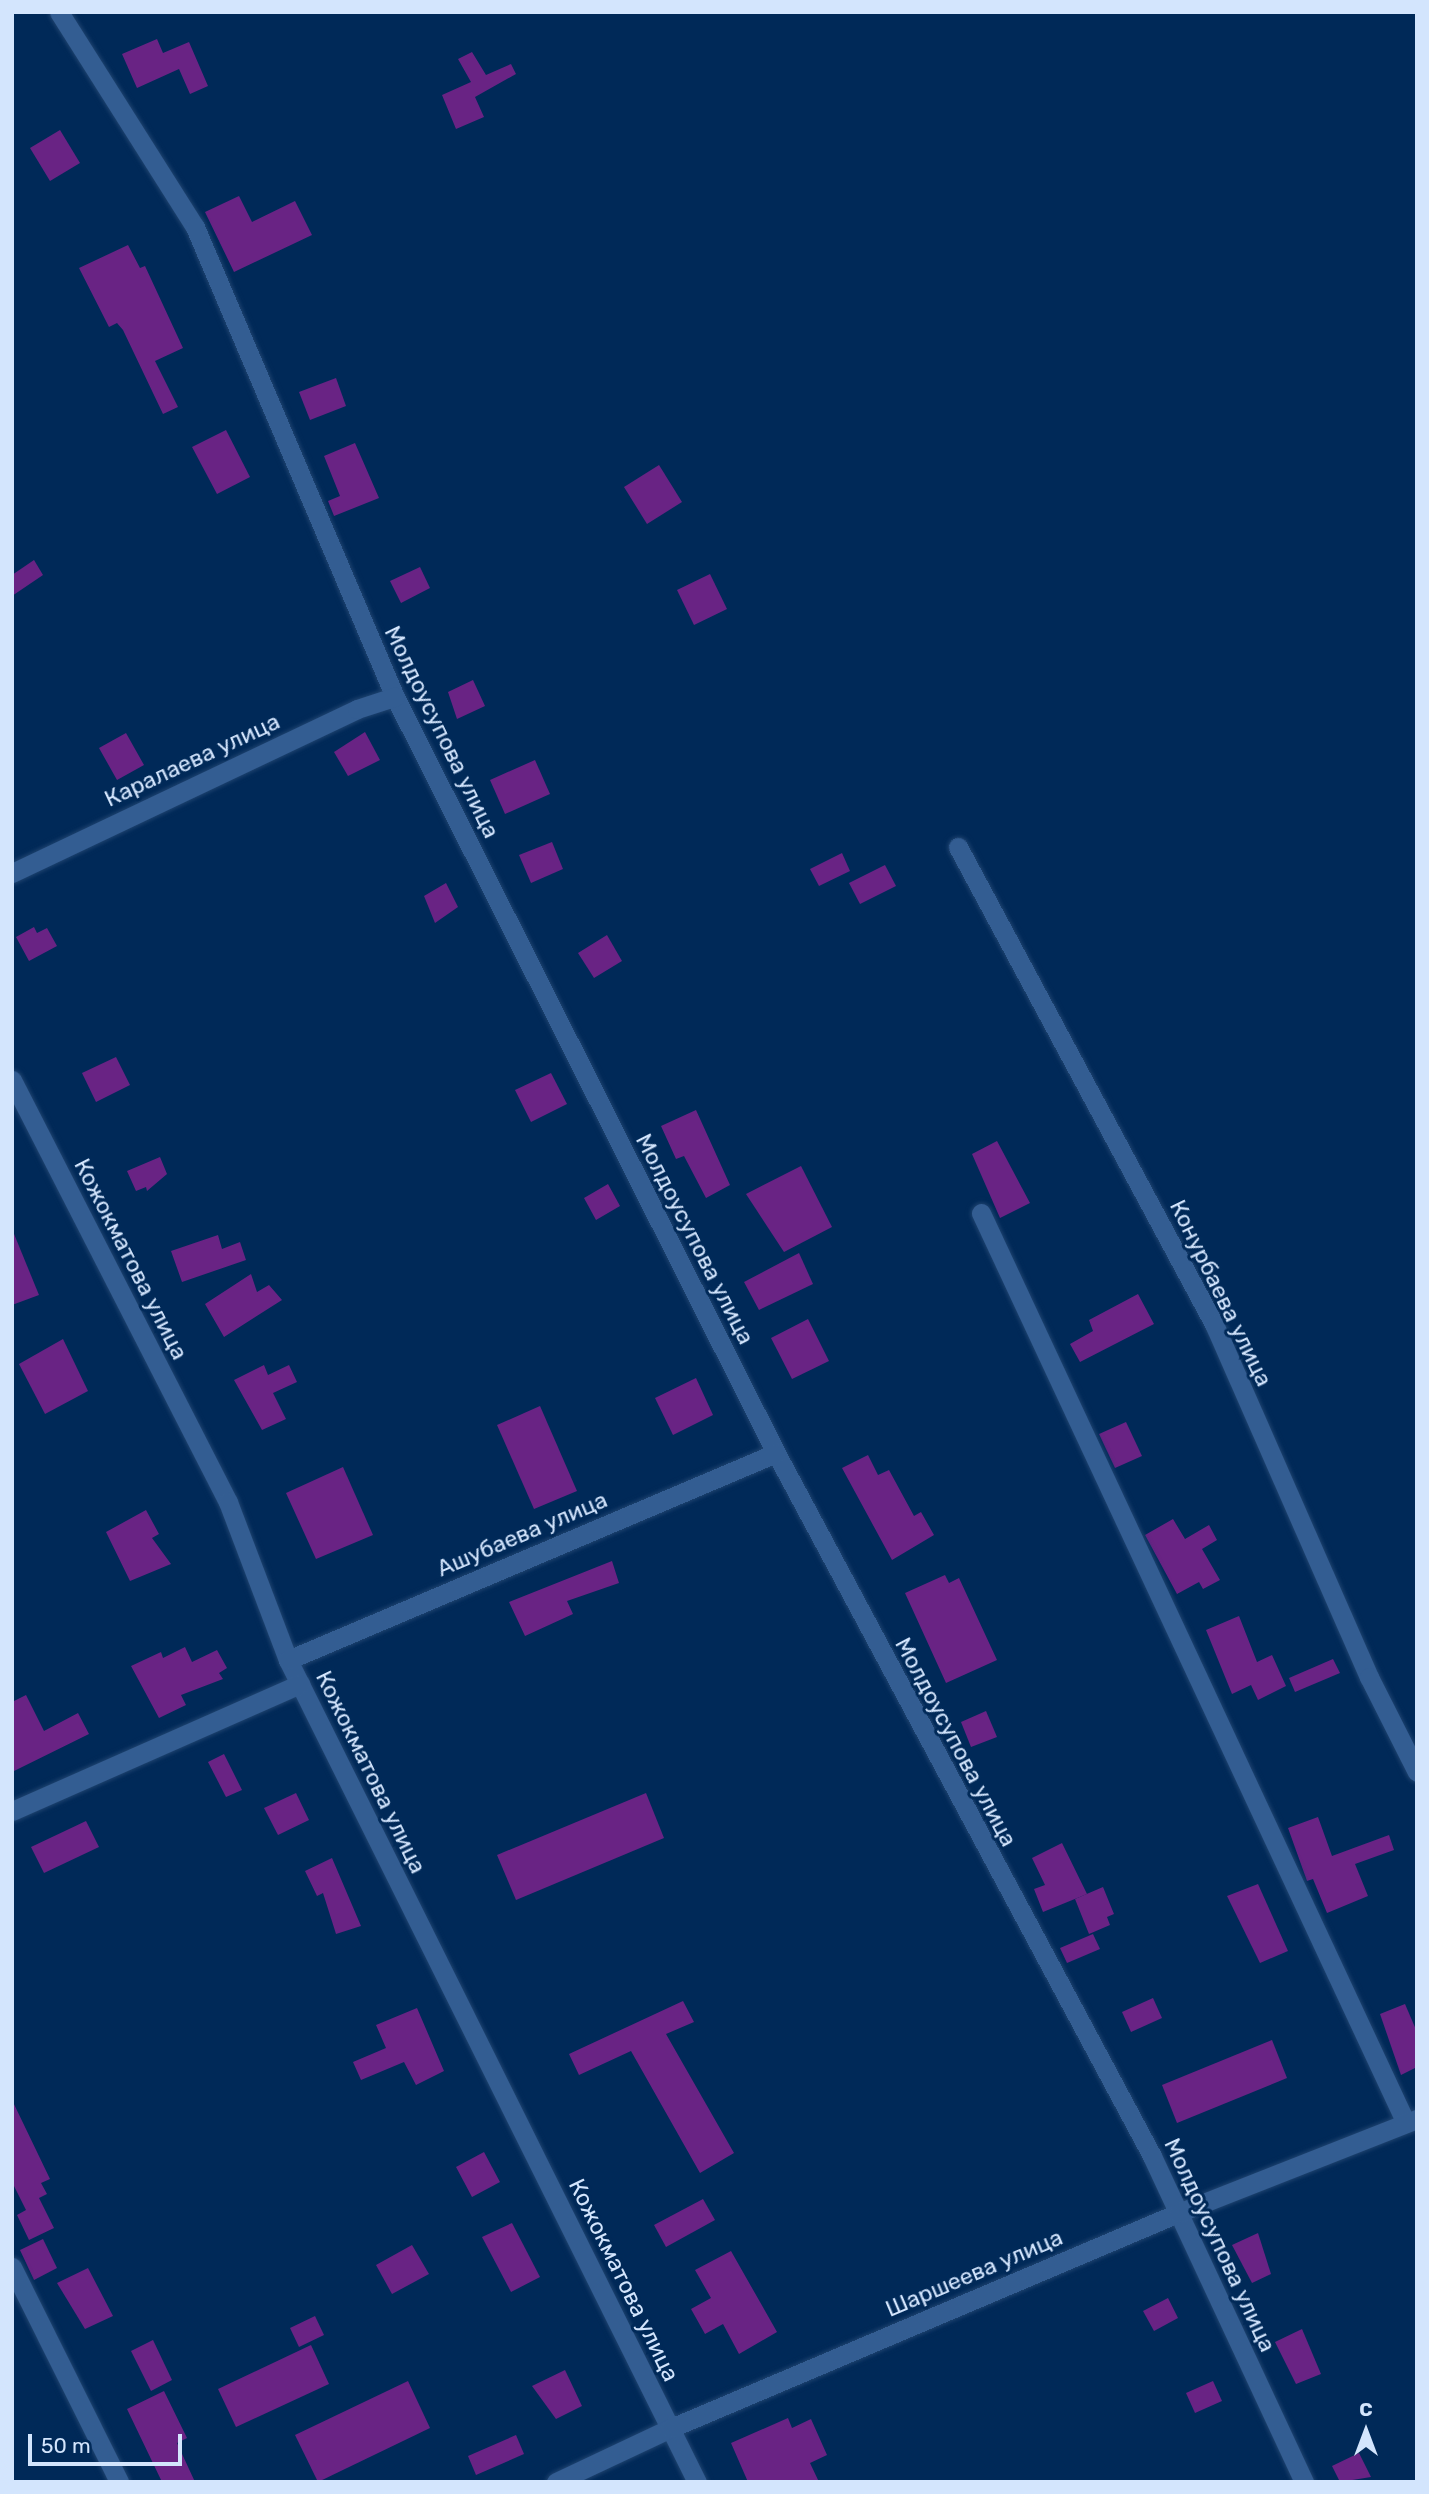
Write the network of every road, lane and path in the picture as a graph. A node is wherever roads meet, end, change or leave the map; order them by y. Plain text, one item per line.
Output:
1 (59, 12) edge
2 (395, 697) junction
3 (958, 847) dead end
4 (12, 873) edge
5 (12, 1080) edge
6 (981, 1213) dead end
7 (776, 1453) junction
8 (288, 1660) junction
9 (300, 1684) junction
10 (1417, 1772) edge
11 (12, 1811) edge
12 (1412, 2121) edge
13 (1178, 2213) junction
14 (12, 2267) edge
15 (671, 2428) junction
16 (119, 2482) edge
17 (556, 2482) edge
18 (697, 2482) edge
19 (1304, 2482) edge

1 - 2 street, Молдоусупова улица
2 - 4 street, Каралаева улица
2 - 7 street, Молдоусупова улица
3 - 10 street, Конурбаева улица
5 - 8 street, Кожокматова улица
6 - 12 street
7 - 8 street, Ашубаева улица
7 - 13 street, Молдоусупова улица
8 - 9 street, Кожокматова улица
9 - 11 street
9 - 15 street, Кожокматова улица
12 - 13 street, Шаршеева улица
13 - 15 street, Шаршеева улица
13 - 19 street, Молдоусупова улица
14 - 16 street
15 - 17 street, Шаршеева улица
15 - 18 street, Кожокматова улица

